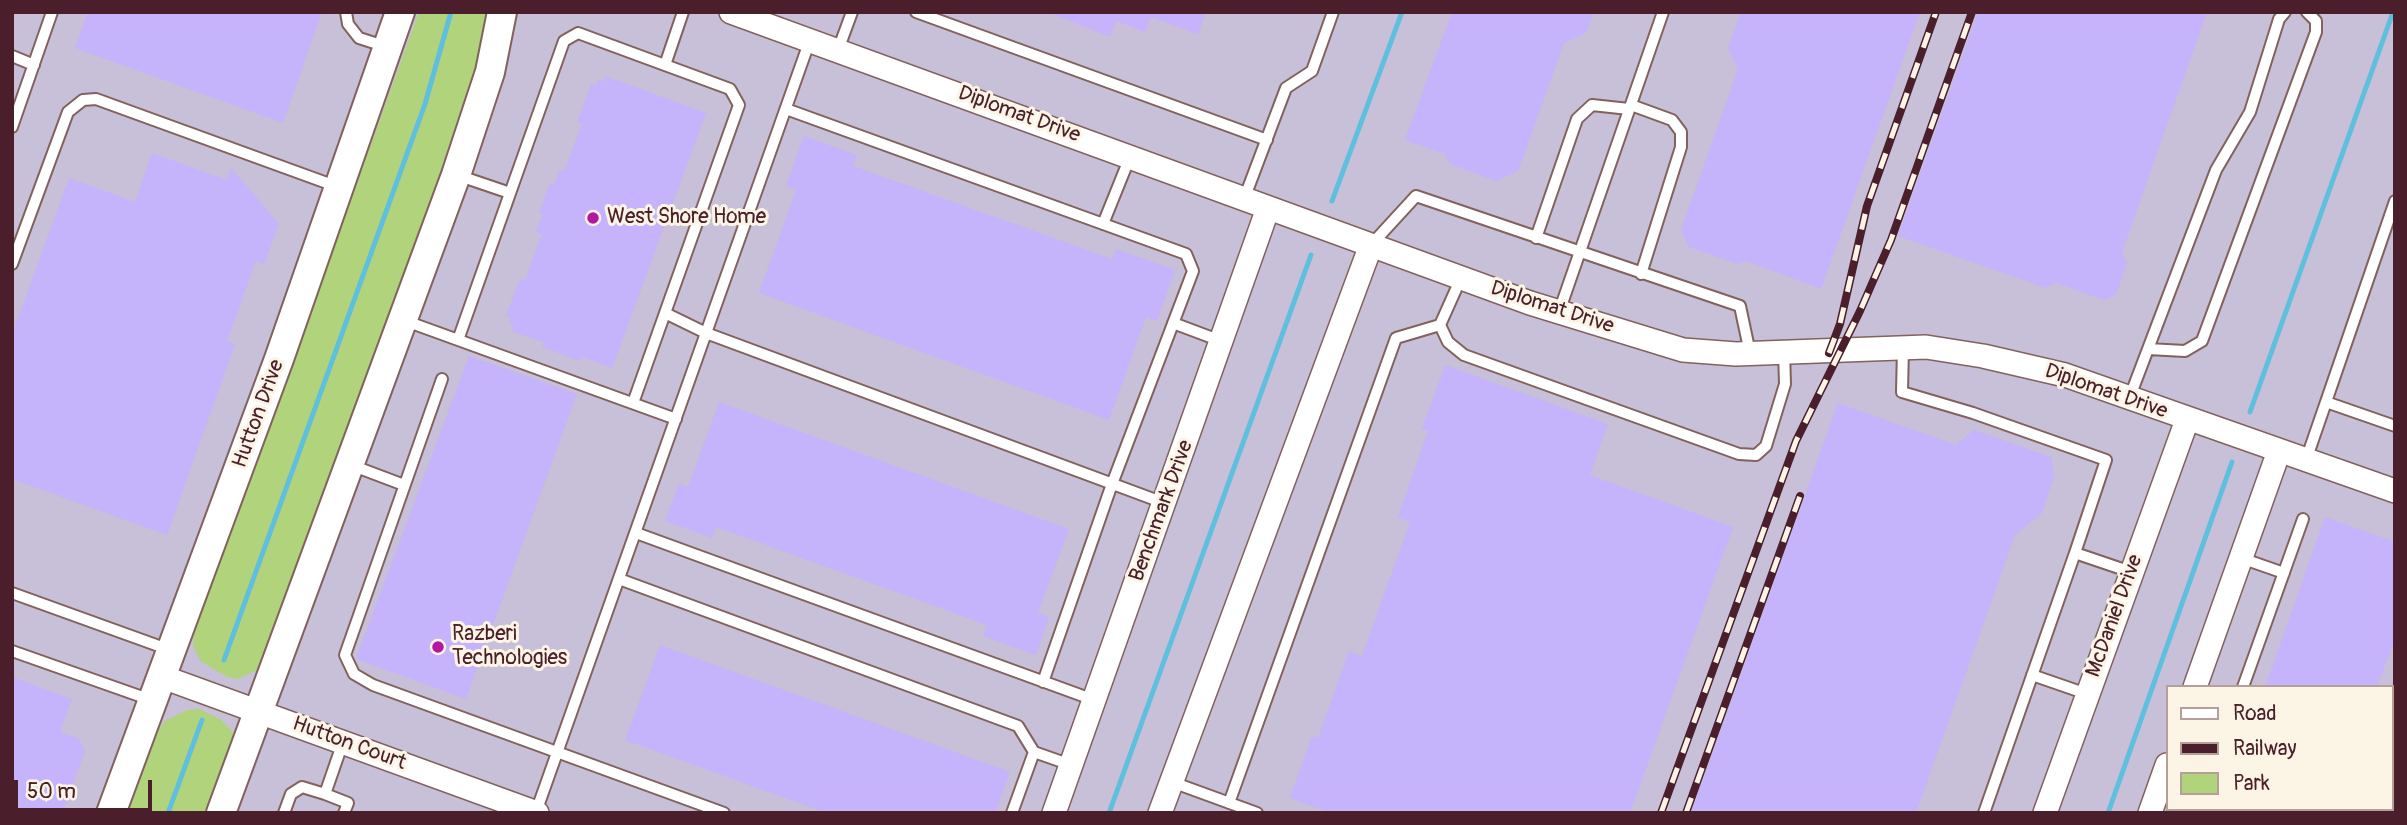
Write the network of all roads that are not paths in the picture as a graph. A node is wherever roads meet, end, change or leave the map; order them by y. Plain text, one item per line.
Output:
1 (52, 12) edge
2 (346, 12) edge
3 (400, 12) edge
4 (502, 12) edge
5 (683, 12) edge
6 (852, 12) edge
7 (916, 12) edge
8 (1333, 12) edge
9 (1663, 12) edge
10 (2285, 12) edge
11 (2306, 12) edge
12 (742, 14) edge
13 (810, 40) junction
14 (387, 47) junction
15 (838, 50) junction
16 (12, 56) edge
17 (34, 65) junction
18 (665, 65) junction
19 (1630, 107) junction
20 (786, 108) junction
21 (15, 113) edge
22 (12, 128) edge
23 (1267, 140) junction
24 (1130, 157) junction
25 (456, 175) junction
26 (339, 187) junction
27 (510, 193) junction
28 (1244, 199) junction
29 (2395, 201) edge
30 (1268, 208) junction
31 (1104, 224) junction
32 (1536, 238) junction
33 (1371, 246) junction
34 (1580, 254) junction
35 (12, 264) edge
36 (1640, 274) junction
37 (1461, 278) junction
38 (1559, 312) junction
39 (665, 313) junction
40 (403, 320) junction
41 (1173, 323) junction
42 (1440, 325) junction
43 (706, 333) junction
44 (458, 340) junction
45 (1221, 341) junction
46 (1903, 347) junction
47 (2148, 349) junction
48 (1784, 351) junction
49 (1750, 353) junction
50 (442, 379) dead end
51 (2129, 399) junction
52 (2326, 402) junction
53 (633, 404) junction
54 (676, 419) junction
55 (2187, 420) junction
56 (2395, 426) edge
57 (2279, 451) junction
58 (2306, 461) junction
59 (349, 464) junction
60 (1112, 484) junction
61 (404, 485) junction
62 (2395, 491) edge
63 (1164, 503) junction
64 (2303, 519) dead end
65 (636, 533) junction
66 (2075, 553) junction
67 (2241, 558) junction
68 (2131, 572) junction
69 (2284, 573) junction
70 (619, 579) junction
71 (12, 593) edge
72 (12, 651) edge
73 (161, 675) junction
74 (2032, 675) junction
75 (1043, 681) junction
76 (2196, 685) edge
77 (2244, 685) edge
78 (2087, 694) junction
79 (1094, 700) junction
80 (258, 711) junction
81 (343, 742) junction
82 (558, 751) junction
83 (1034, 752) junction
84 (1071, 765) junction
85 (2166, 768) edge
86 (1172, 782) junction
87 (325, 794) junction
88 (1230, 803) junction
89 (531, 812) edge
90 (111, 813) edge
91 (221, 813) edge
92 (284, 813) edge
93 (344, 813) edge
94 (724, 813) edge
95 (1012, 813) edge
96 (1054, 813) edge
97 (1160, 813) edge
98 (1257, 813) edge
99 (1984, 813) edge
100 (2045, 813) edge
101 (2150, 813) edge

1 - 17 lane
2 - 14 lane
3 - 14 street, Hutton Drive
4 - 25 street
5 - 18 lane
6 - 15 lane
7 - 23 lane
8 - 23 lane
9 - 19 lane
10 - 47 lane
11 - 47 lane
12 - 13 street, Diplomat Drive
13 - 15 street, Diplomat Drive
13 - 20 lane
14 - 26 street, Hutton Drive
15 - 24 street, Diplomat Drive
16 - 17 lane
17 - 21 lane
18 - 27 lane
18 - 39 lane
19 - 32 lane
19 - 34 lane
19 - 36 lane
20 - 31 lane
20 - 43 lane
21 - 22 lane
23 - 28 lane
24 - 28 street, Diplomat Drive
24 - 31 lane
25 - 27 lane
25 - 40 street
26 - 35 lane
26 - 73 street, Hutton Drive
27 - 44 lane
28 - 30 street, Diplomat Drive
29 - 52 lane
30 - 33 street, Diplomat Drive
30 - 45 street, Benchmark Drive
31 - 41 lane
32 - 33 lane
32 - 34 lane
33 - 37 street, Diplomat Drive
33 - 86 street
34 - 36 lane
34 - 38 lane
36 - 49 lane
37 - 38 street, Diplomat Drive
37 - 42 lane
38 - 49 street, Diplomat Drive
39 - 43 lane
39 - 53 lane
40 - 44 lane
40 - 59 street
41 - 45 lane
41 - 60 lane
42 - 48 lane
42 - 88 lane
43 - 54 lane
43 - 60 lane
44 - 53 lane
45 - 63 street, Benchmark Drive
46 - 48 street, Diplomat Drive
46 - 51 street, Diplomat Drive
46 - 66 lane
47 - 51 lane
48 - 49 street, Diplomat Drive
50 - 61 lane
51 - 55 street, Diplomat Drive
52 - 56 lane
52 - 58 lane
53 - 54 lane
54 - 65 lane
55 - 57 street, Diplomat Drive
55 - 68 street, McDaniel Drive
57 - 58 street, Diplomat Drive
57 - 67 street
58 - 62 street, Diplomat Drive
59 - 61 lane
59 - 80 street
60 - 63 lane
60 - 75 lane
61 - 82 lane
63 - 79 street, Benchmark Drive
64 - 69 lane
65 - 70 lane
65 - 75 lane
66 - 68 lane
66 - 74 lane
67 - 69 lane
67 - 76 street
68 - 78 street, McDaniel Drive
69 - 77 lane
70 - 82 lane
70 - 83 lane
71 - 73 lane
72 - 73 lane
73 - 80 street, Hutton Court
73 - 90 street, Hutton Drive
74 - 78 lane
74 - 99 lane
75 - 79 lane
78 - 100 street, McDaniel Drive
79 - 84 street, Benchmark Drive
80 - 81 street, Hutton Court
80 - 91 street
81 - 87 lane
81 - 89 street, Hutton Court
82 - 89 lane
82 - 94 lane
83 - 84 lane
83 - 95 lane
84 - 96 street, Benchmark Drive
85 - 101 street
86 - 88 lane
86 - 97 street
87 - 92 lane
87 - 93 lane
88 - 98 lane

